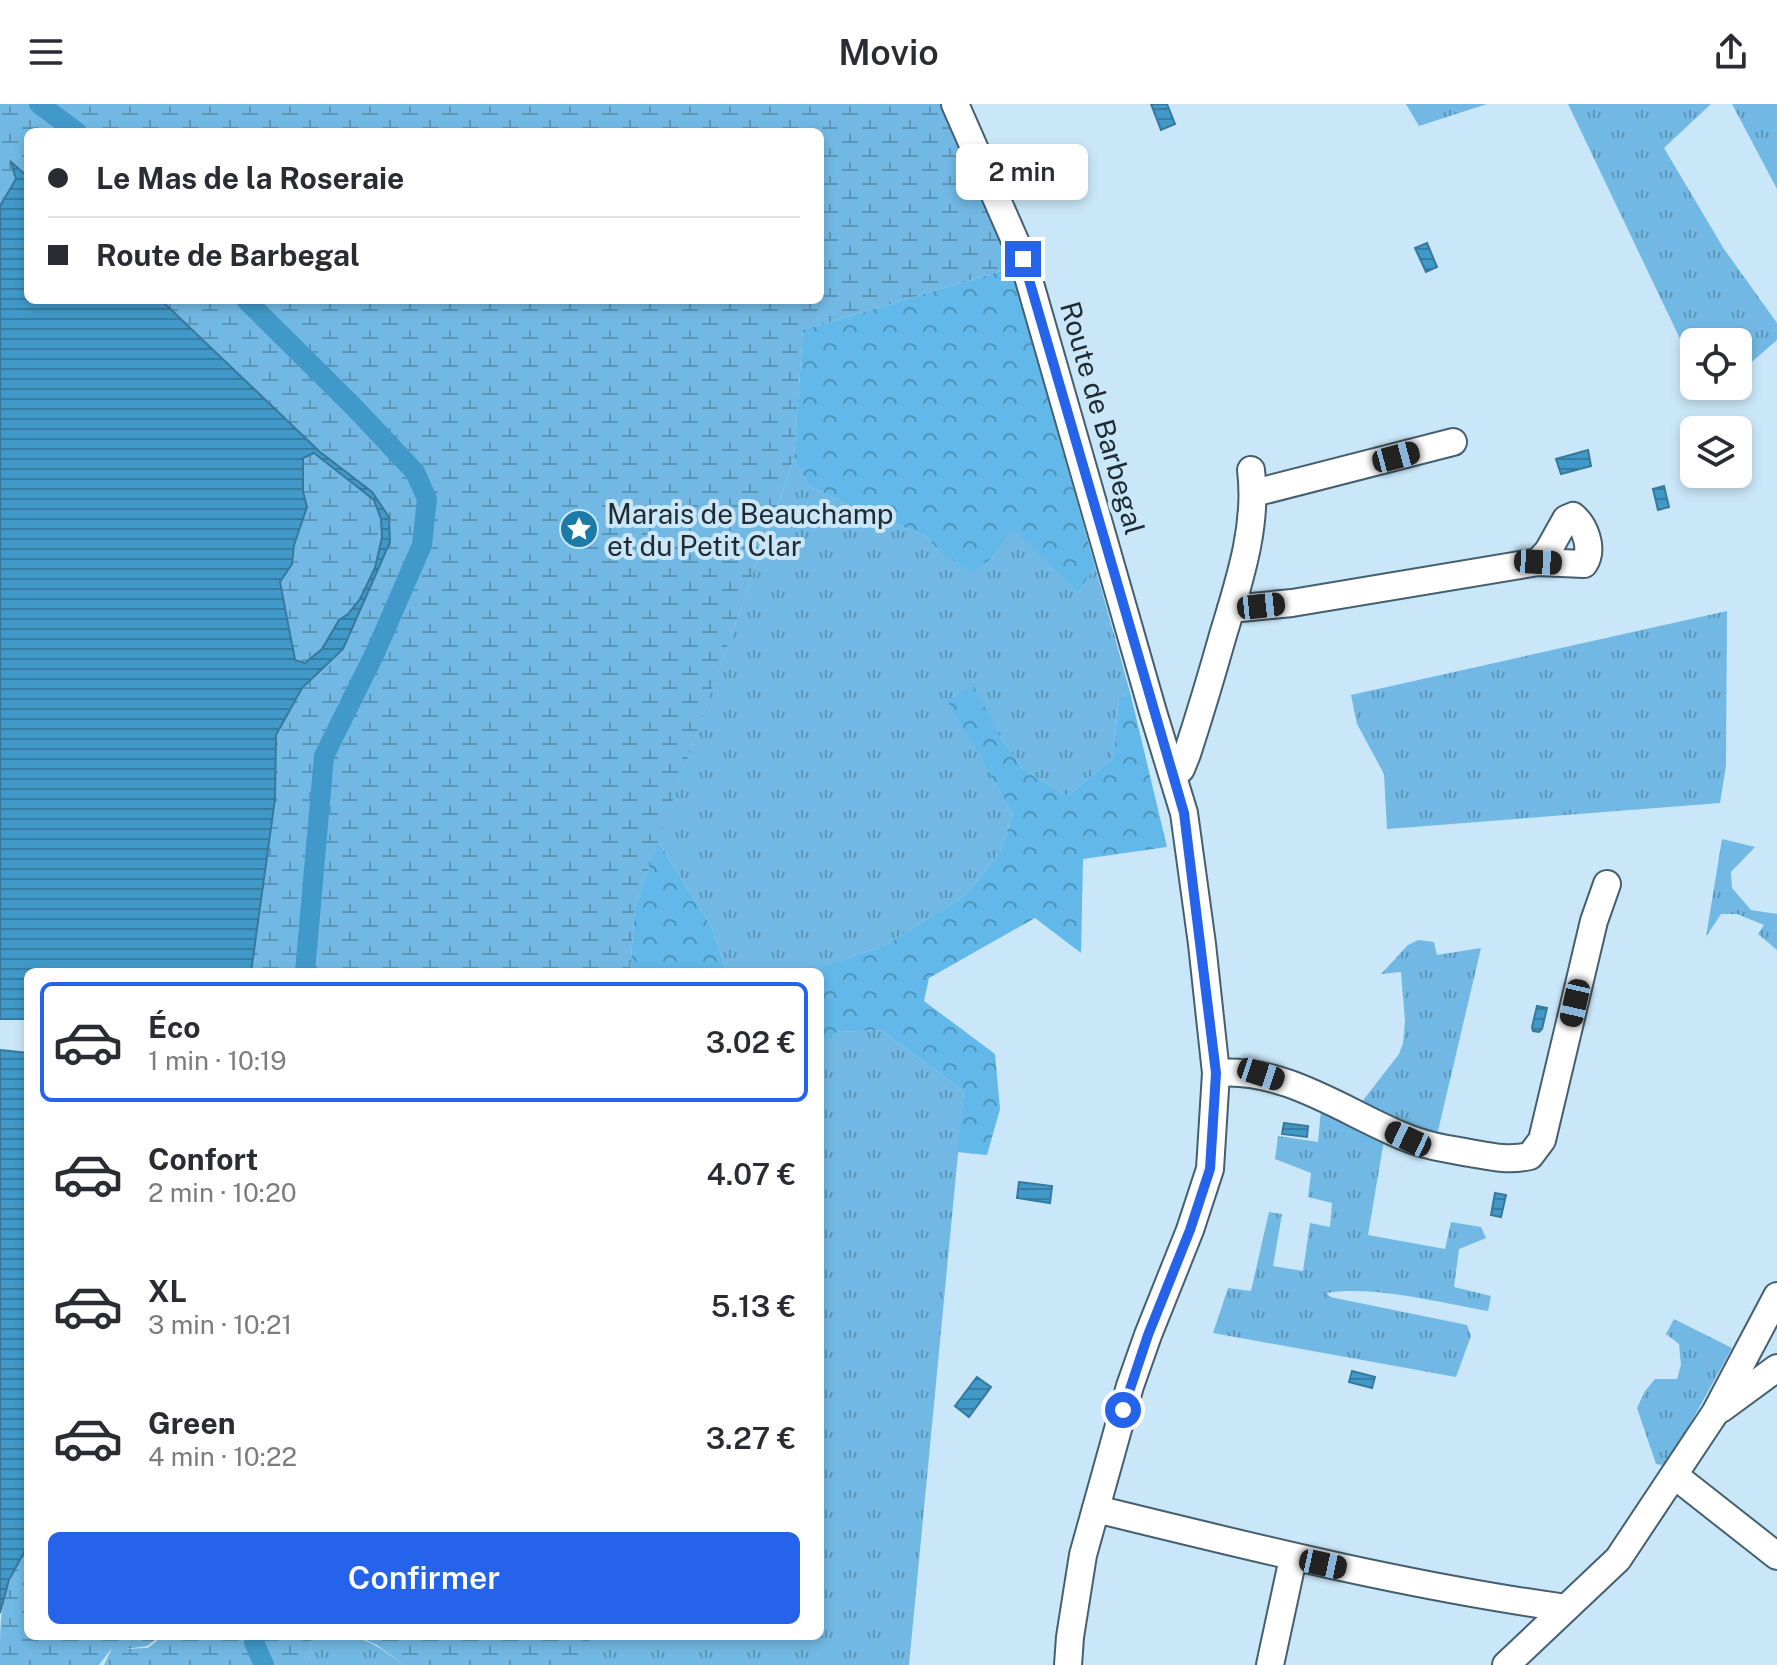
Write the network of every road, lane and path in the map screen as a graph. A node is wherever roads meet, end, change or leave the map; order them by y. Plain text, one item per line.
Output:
1 (955, 104) edge
2 (1453, 442) dead end
3 (1538, 562) dead end
4 (1231, 609) junction
5 (1174, 775) junction
6 (1607, 884) dead end
7 (1216, 1073) junction
8 (1777, 1296) edge
9 (1777, 1368) edge
10 (1715, 1413) junction
11 (1674, 1475) junction
12 (1096, 1509) junction
13 (1777, 1556) edge
14 (1293, 1558) junction
15 (1566, 1608) junction
16 (1068, 1665) edge
17 (1270, 1665) edge
18 (1506, 1665) edge

1 - 5 street, Route de Barbegal
2 - 4 street
3 - 4 street
4 - 5 street
5 - 7 street, Route de Barbegal
6 - 7 street
7 - 12 street, Route de Barbegal
8 - 10 street
9 - 10 street
10 - 11 street
11 - 13 street
11 - 15 street
12 - 14 street
12 - 16 street, Route de Barbegal
14 - 15 street
14 - 17 street
15 - 18 street

